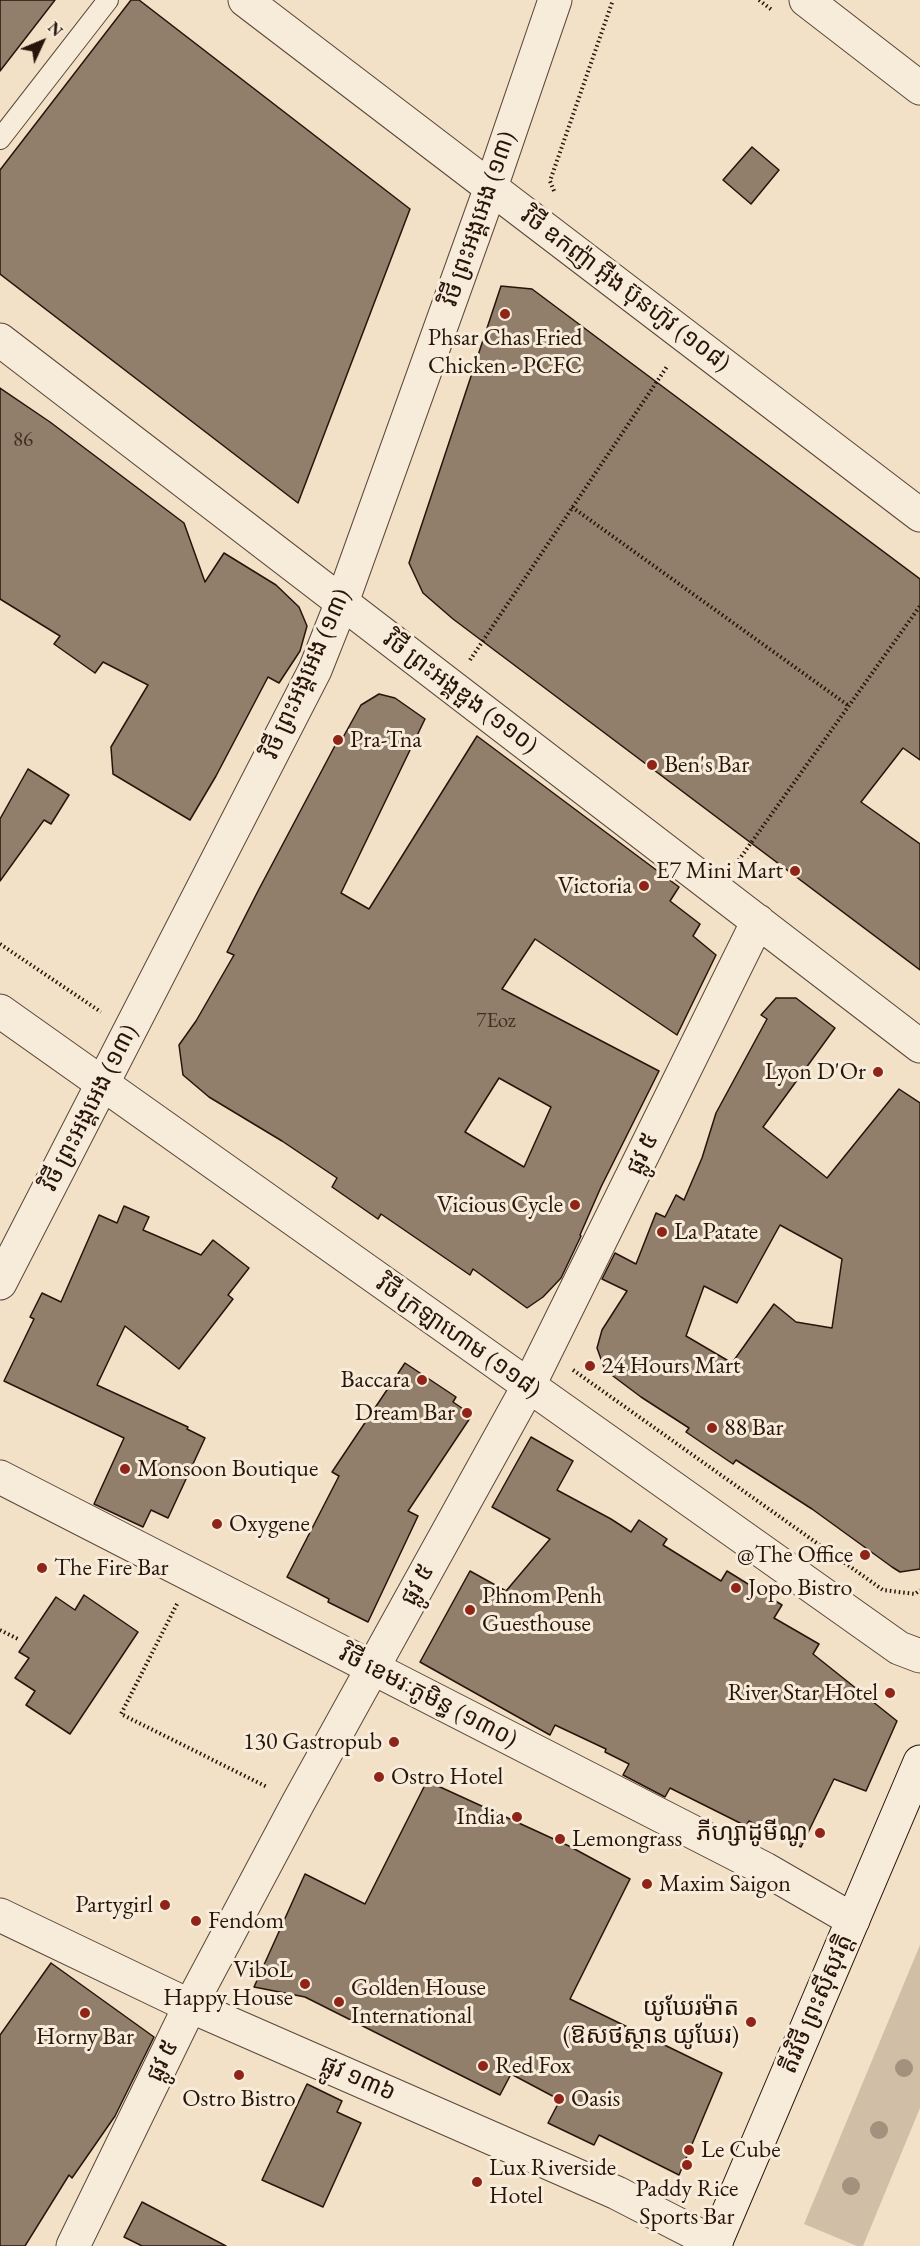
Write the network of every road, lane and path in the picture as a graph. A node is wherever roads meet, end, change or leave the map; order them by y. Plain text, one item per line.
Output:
1 (108, 0) edge
2 (245, 0) edge
3 (555, 0) edge
4 (613, 0) edge
5 (806, 0) edge
6 (920, 88) edge
7 (0, 139) edge
8 (550, 182) dead end
9 (491, 187) junction
10 (687, 337) junction
11 (0, 340) edge
12 (572, 507) junction
13 (920, 515) edge
14 (342, 602) junction
15 (920, 606) edge
16 (452, 686) junction
17 (849, 706) junction
18 (718, 890) junction
19 (758, 921) junction
20 (0, 944) edge
21 (0, 1011) edge
22 (105, 1015) dead end
23 (920, 1046) edge
24 (102, 1083) junction
25 (0, 1283) edge
26 (567, 1366) dead end
27 (528, 1387) junction
28 (0, 1477) edge
29 (191, 1576) junction
30 (920, 1590) edge
31 (0, 1630) edge
32 (18, 1639) dead end
33 (920, 1656) edge
34 (372, 1668) junction
35 (920, 1762) edge
36 (298, 1803) junction
37 (0, 1915) edge
38 (853, 1920) junction
39 (190, 2006) junction
40 (715, 2245) edge
41 (73, 2246) edge

1 - 7 lane
2 - 9 street, វិថី ឧកញ៉ា អ៊ីង ប៊ុនហ៊ូវ (១០៨)
3 - 9 street, វិថី ព្រះអង្គអេង (១៣)
4 - 8 path
5 - 6 street
9 - 10 street, វិថី ឧកញ៉ា អ៊ីង ប៊ុនហ៊ូវ (១០៨)
9 - 14 street, វិថី ព្រះអង្គអេង (១៣)
10 - 12 path
10 - 13 street, វិថី ឧកញ៉ា អ៊ីង ប៊ុនហ៊ូវ (១០៨)
11 - 14 street, វិថី ព្រះអង្គឌួង (១១០)
12 - 16 path
12 - 17 path
14 - 16 street, វិថី ព្រះអង្គឌួង (១១០)
14 - 24 street, វិថី ព្រះអង្គអេង (១៣)
15 - 17 path
16 - 18 street, វិថី ព្រះអង្គឌួង (១១០)
17 - 18 path
18 - 19 street, វិថី ព្រះអង្គឌួង (១១០)
19 - 23 street, វិថី ព្រះអង្គឌួង (១១០)
19 - 27 street, ផ្លូវ ៥
20 - 22 path
21 - 24 street, វិថី ក្រឡាហោម (១១៨)
24 - 25 street, វិថី ព្រះអង្គអេង (១៣)
24 - 27 street, វិថី ក្រឡាហោម (១១៨)
26 - 30 path
27 - 33 street, វិថី ក្រឡាហោម (១១៨)
27 - 34 street, ផ្លូវ ៥
28 - 29 street, វិថី ខេមរៈភូមិន្ធ (១៣០)
29 - 34 street, វិថី ខេមរៈភូមិន្ធ (១៣០)
29 - 36 path
31 - 32 path
34 - 36 street, ផ្លូវ ៥
34 - 38 street, វិថី ខេមរៈភូមិន្ធ (១៣០)
35 - 38 street, តីរវិថី ព្រះស៊ីសុវត្តិ
36 - 39 street, ផ្លូវ ៥
37 - 39 street, ផ្លូវ ១៣៦
38 - 40 street, តីរវិថី ព្រះស៊ីសុវត្តិ
39 - 40 street, ផ្លូវ ១៣៦
39 - 41 street, ផ្លូវ ៥

